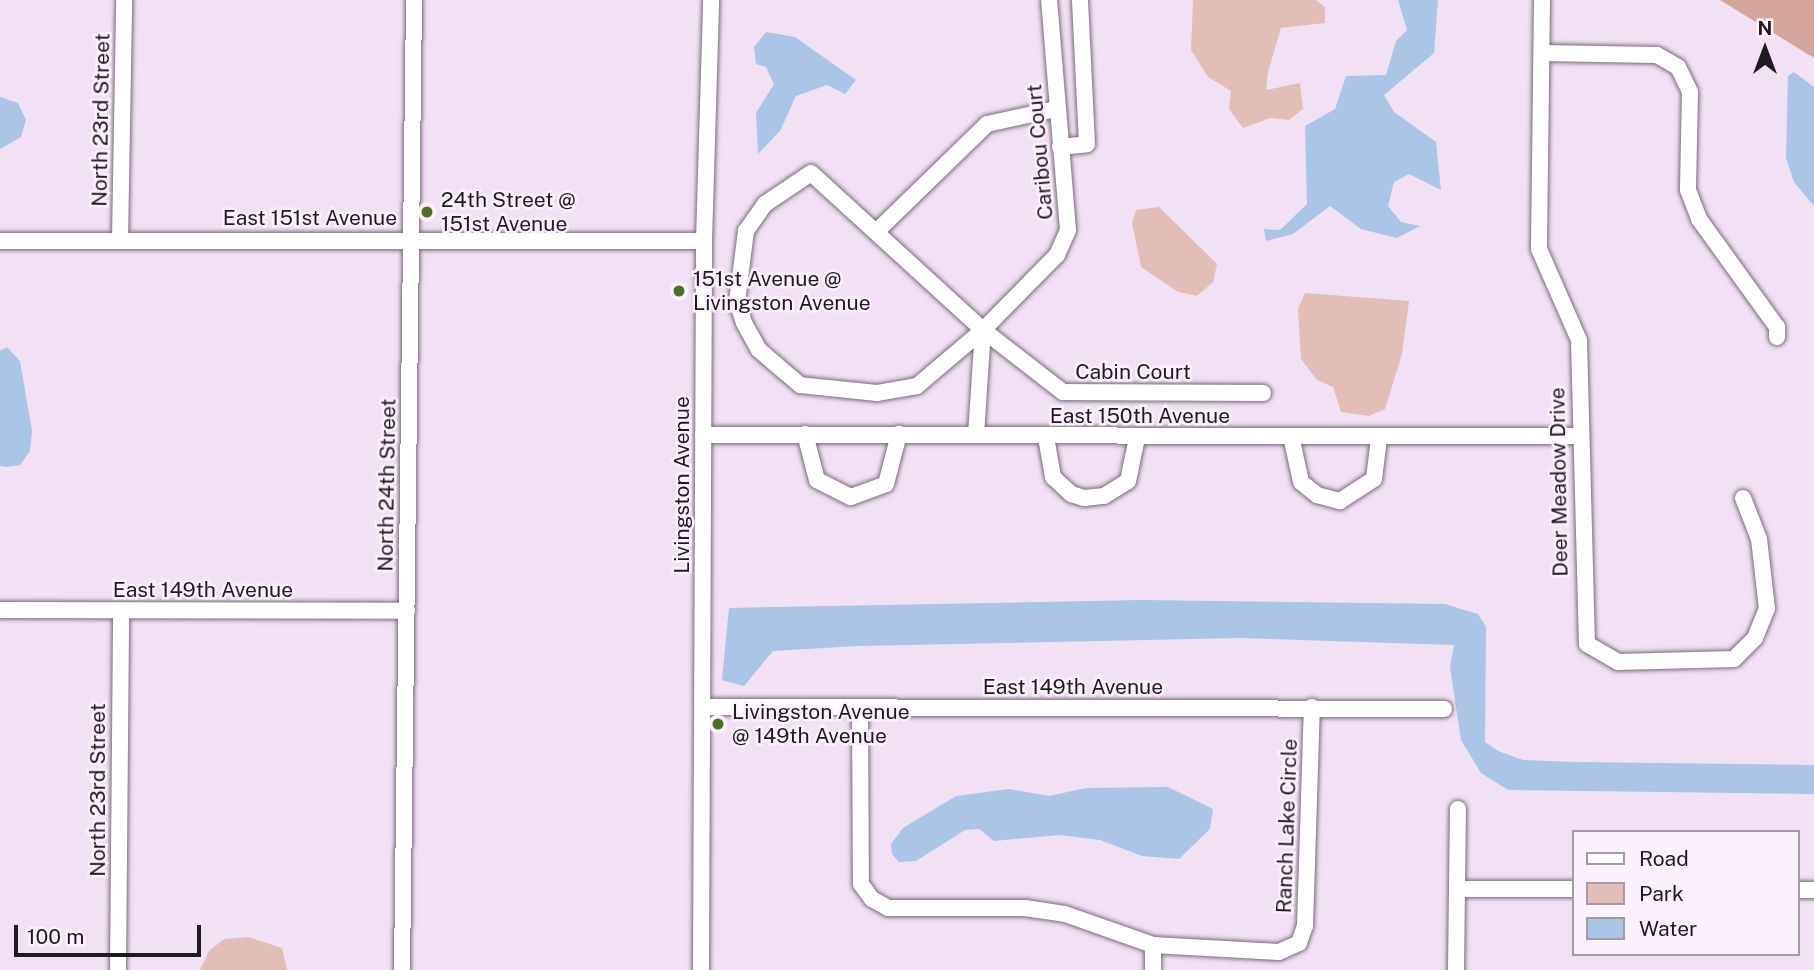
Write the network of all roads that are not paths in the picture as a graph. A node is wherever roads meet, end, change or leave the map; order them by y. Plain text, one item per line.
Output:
1 (124, 0) edge
2 (414, 0) edge
3 (711, 0) edge
4 (1049, 0) edge
5 (1080, 0) edge
6 (1542, 0) edge
7 (1542, 53) junction
8 (1055, 109) junction
9 (1060, 147) junction
10 (876, 232) junction
11 (411, 238) junction
12 (120, 240) junction
13 (0, 241) edge
14 (704, 242) junction
15 (983, 330) junction
16 (1777, 337) dead end
17 (1263, 393) dead end
18 (805, 434) junction
19 (703, 435) junction
20 (899, 435) junction
21 (976, 435) junction
22 (1291, 436) junction
23 (1578, 436) junction
24 (1046, 437) junction
25 (1137, 438) junction
26 (1379, 438) junction
27 (1743, 498) dead end
28 (0, 610) edge
29 (121, 611) junction
30 (407, 611) junction
31 (703, 707) junction
32 (1312, 707) junction
33 (860, 708) junction
34 (1444, 709) dead end
35 (1458, 809) dead end
36 (1458, 889) junction
37 (1573, 889) edge
38 (1153, 945) junction
39 (118, 970) edge
40 (402, 970) edge
41 (701, 970) edge
42 (1153, 970) edge
43 (1456, 970) edge

1 - 12 street, North 23rd Street
2 - 11 street, North 24th Street
3 - 14 street, Livingston Avenue
4 - 8 street, Caribou Court
5 - 9 street
6 - 7 street, Deer Meadow Drive
7 - 16 street
7 - 23 street, Deer Meadow Drive
8 - 9 street, Caribou Court
8 - 10 street
9 - 15 street, Caribou Court
10 - 15 street, Cabin Court
10 - 15 street, Caribou Court
11 - 12 street, East 151st Avenue
11 - 14 street, East 151st Avenue
11 - 30 street, North 24th Street
12 - 13 street, East 151st Avenue
14 - 19 street, Livingston Avenue
15 - 17 street, Cabin Court
15 - 21 street
18 - 19 street, East 150th Avenue
18 - 20 street, East 150th Avenue
18 - 20 street
19 - 31 street, Livingston Avenue
20 - 21 street, East 150th Avenue
21 - 24 street, East 150th Avenue
22 - 25 street, East 150th Avenue
22 - 26 street, East 150th Avenue
22 - 26 street
23 - 26 street, East 150th Avenue
23 - 27 street, Deer Meadow Drive
24 - 25 street, East 150th Avenue
24 - 25 street
28 - 29 street, East 149th Avenue
29 - 30 street, East 149th Avenue
29 - 39 street, North 23rd Street
30 - 40 street, North 24th Street
31 - 33 street, East 149th Avenue
31 - 41 street, Livingston Avenue
32 - 33 street, East 149th Avenue
32 - 34 street, East 149th Avenue
32 - 38 street, Ranch Lake Circle
33 - 38 street, Ranch Lake Circle
35 - 36 street
36 - 37 street
36 - 43 street
38 - 42 street

